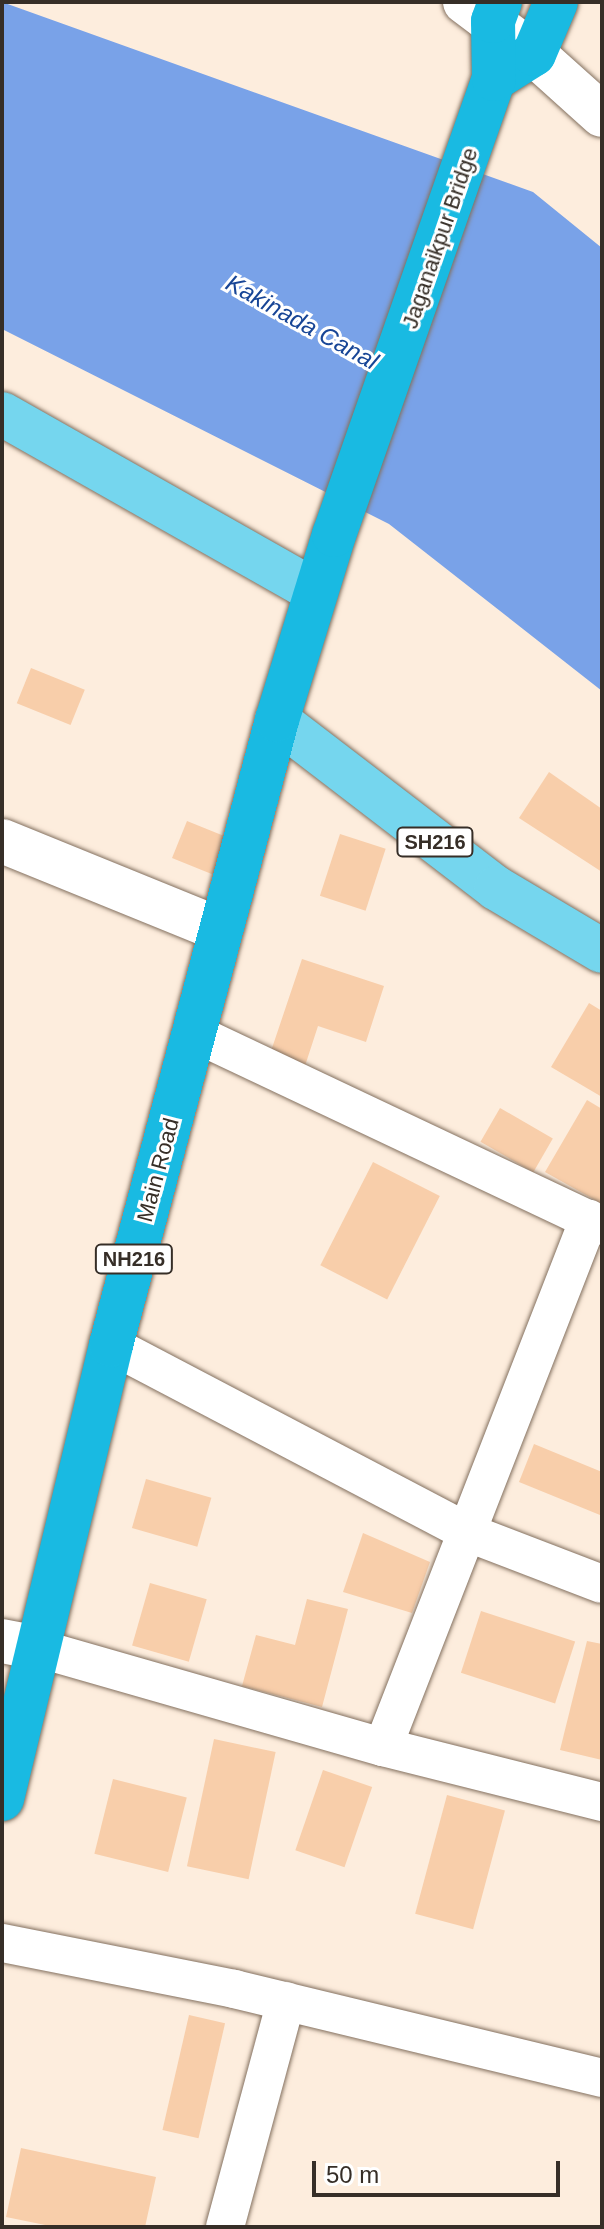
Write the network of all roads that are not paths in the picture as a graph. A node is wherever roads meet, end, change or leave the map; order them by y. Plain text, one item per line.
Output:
1 (556, 2) edge
2 (486, 8) edge
3 (534, 54) junction
4 (489, 95) junction
5 (602, 115) edge
6 (2, 414) edge
7 (315, 591) junction
8 (277, 720) junction
9 (2, 841) edge
10 (219, 929) junction
11 (602, 951) edge
12 (194, 1033) junction
13 (596, 1222) edge
14 (111, 1345) junction
15 (469, 1533) junction
16 (602, 1584) edge
17 (20, 1644) edge
18 (383, 1747) junction
19 (2, 1799) edge
20 (602, 1802) edge
21 (2, 1943) edge
22 (286, 2001) junction
23 (602, 2078) edge
24 (225, 2227) edge

1 - 3 highway
2 - 3 street
2 - 4 highway, NH216
3 - 4 highway
3 - 5 street
4 - 7 highway, Jaganaikpur Bridge / NH216
6 - 7 main road
7 - 8 highway, Main Road / NH216
8 - 10 highway, Main Road / NH216
8 - 11 main road, SH216
9 - 10 street
10 - 12 highway, Main Road / NH216
12 - 13 street
12 - 14 highway, Main Road / NH216
13 - 15 street
14 - 15 street
14 - 17 highway, Main Road / NH216
15 - 16 street
15 - 18 street
17 - 18 street
17 - 19 highway, Main Road / NH216
18 - 20 street
21 - 22 street
22 - 23 street
22 - 24 street

